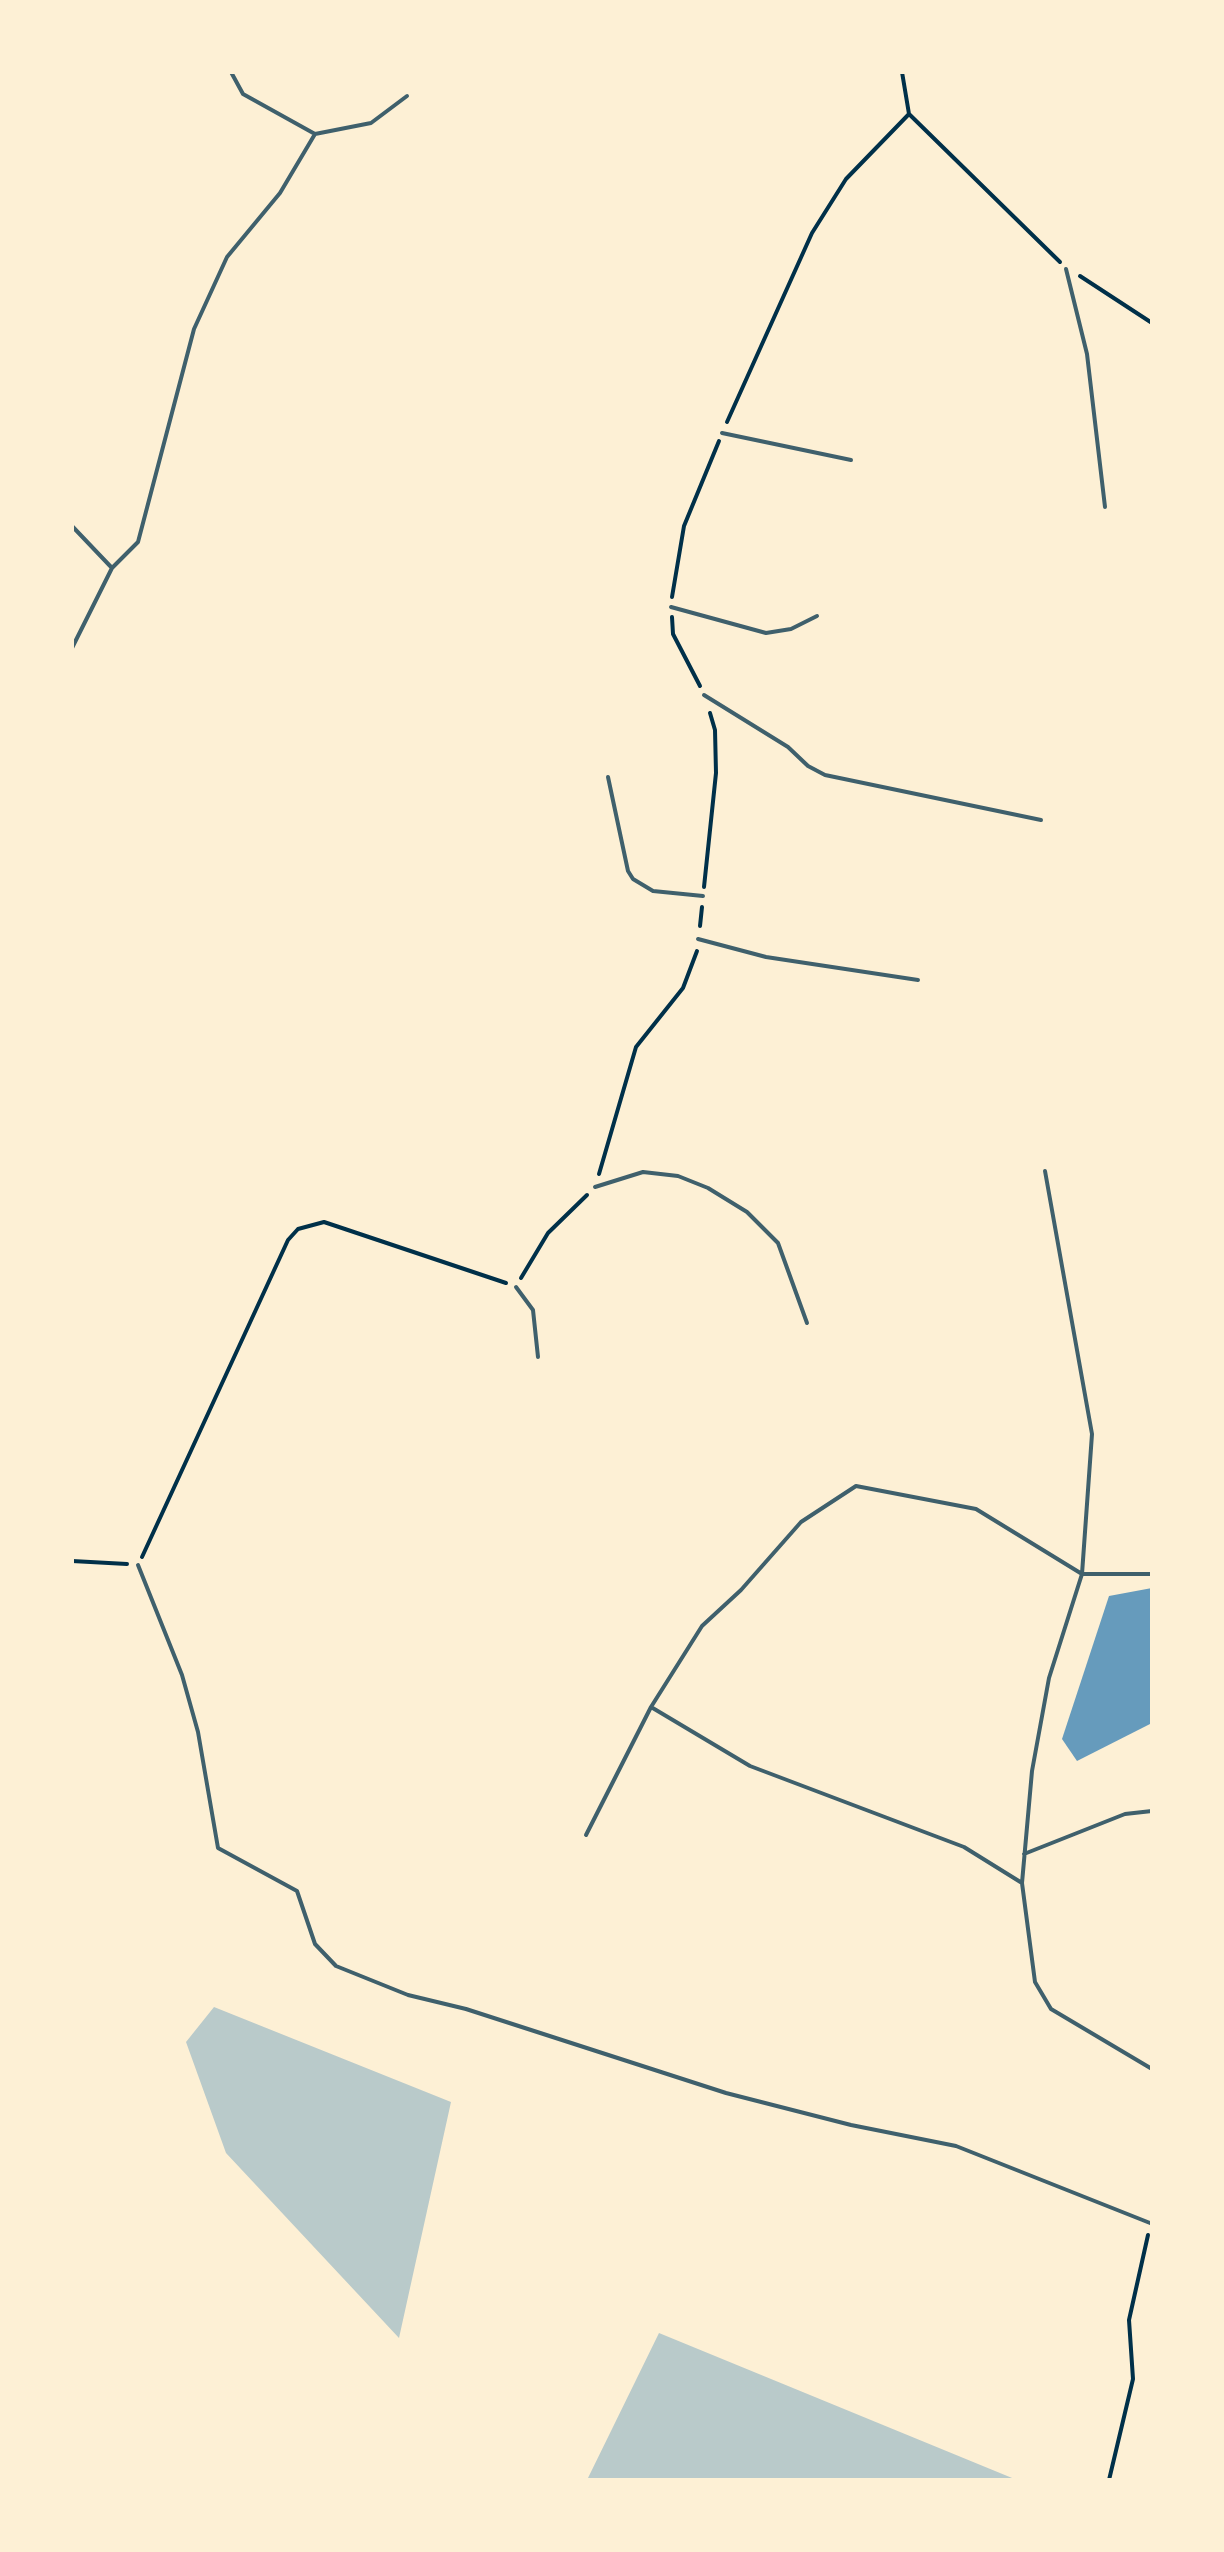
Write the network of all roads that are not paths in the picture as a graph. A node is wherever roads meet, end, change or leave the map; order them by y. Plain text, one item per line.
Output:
1 (231, 72) edge
2 (407, 96) dead end
3 (315, 134) junction
4 (1066, 269) road end
5 (722, 433) dead end
6 (851, 460) dead end
7 (1105, 507) dead end
8 (72, 526) edge
9 (112, 568) junction
10 (671, 607) dead end
11 (817, 616) dead end
12 (72, 648) edge
13 (704, 695) dead end
14 (608, 777) dead end
15 (1041, 820) dead end
16 (703, 896) dead end
17 (698, 939) dead end
18 (918, 980) dead end
19 (1045, 1171) dead end
20 (595, 1187) dead end
21 (516, 1287) road end
22 (807, 1323) dead end
23 (538, 1357) dead end
24 (138, 1565) road end
25 (1082, 1574) junction
26 (1152, 1574) edge
27 (651, 1707) junction
28 (1152, 1811) edge
29 (586, 1835) dead end
30 (1024, 1854) junction
31 (1022, 1883) junction
32 (1152, 2069) edge
33 (1150, 2223) edge

1 - 3 lane
2 - 3 lane
3 - 9 lane
4 - 7 lane
5 - 6 lane
8 - 9 lane
9 - 12 lane
10 - 11 lane
13 - 15 lane
14 - 16 lane
17 - 18 lane
19 - 25 lane
20 - 22 lane
21 - 23 lane
24 - 33 lane
25 - 26 lane
25 - 27 lane
25 - 30 lane
27 - 29 lane
27 - 31 lane
28 - 30 lane
30 - 31 lane
31 - 32 lane

